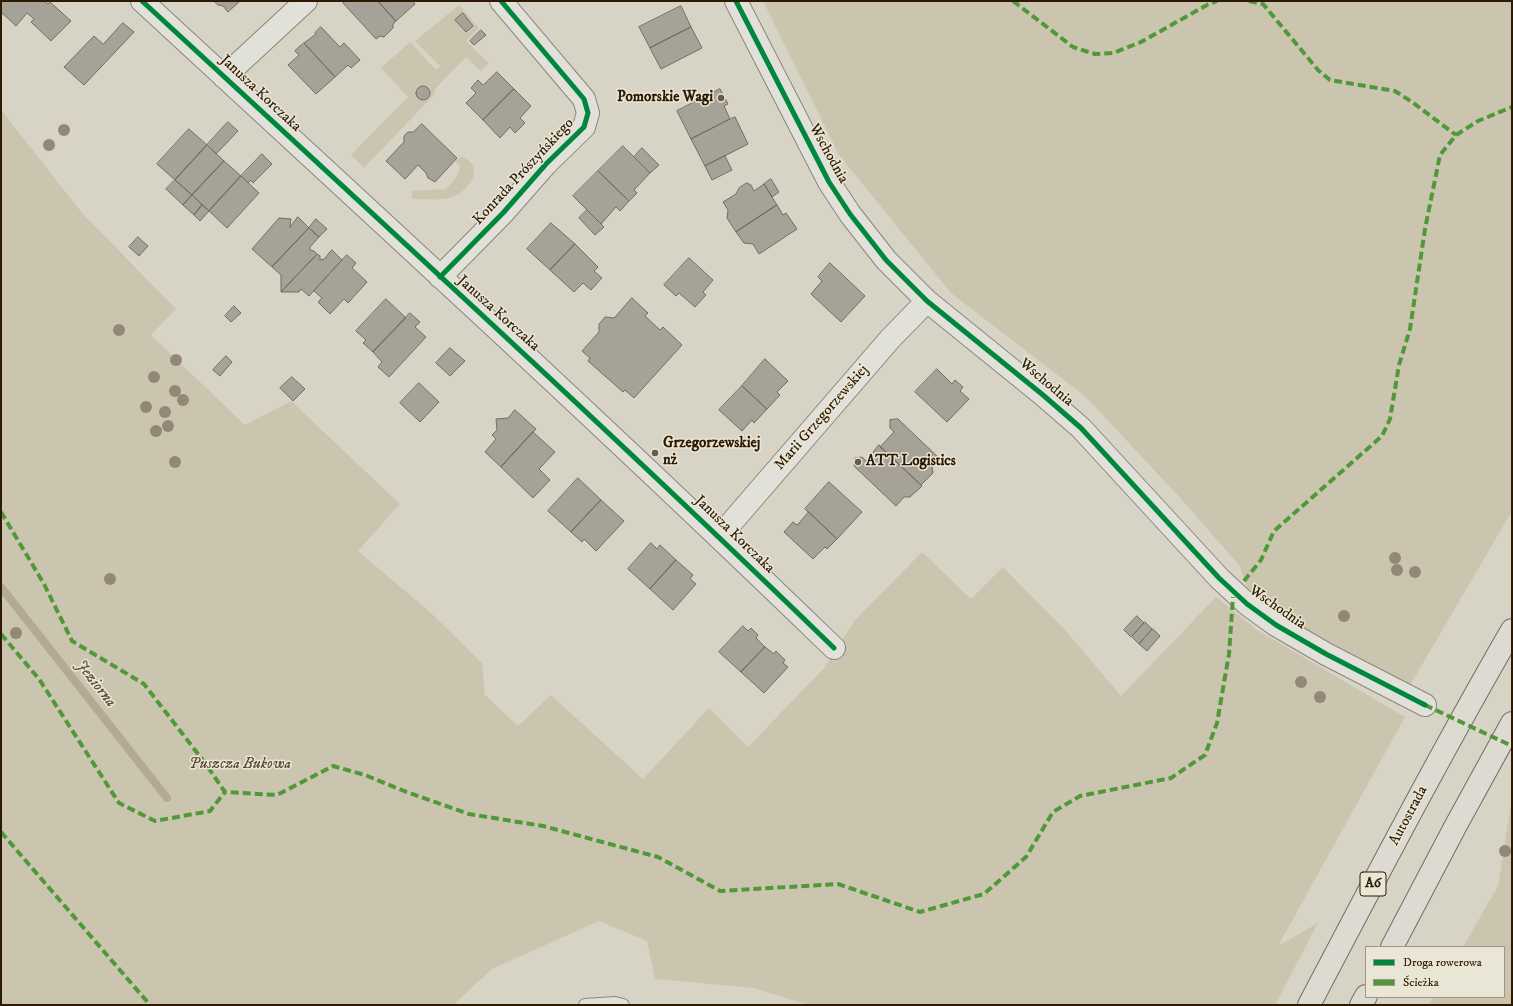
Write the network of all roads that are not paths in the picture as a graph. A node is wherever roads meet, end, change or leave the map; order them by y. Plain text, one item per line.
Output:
1 (142, 1) edge
2 (306, 1) edge
3 (502, 1) edge
4 (736, 1) edge
5 (224, 77) junction
6 (440, 277) junction
7 (926, 301) junction
8 (720, 537) junction
9 (1512, 630) edge
10 (834, 648) dead end
11 (1426, 706) dead end
12 (1512, 723) edge
13 (1393, 946) edge
14 (584, 1005) edge
15 (623, 1005) edge
16 (1309, 1005) edge

1 - 5 street, Janusza Korczaka
2 - 5 street
3 - 6 street, Konrada Prószyńskiego
4 - 7 street, Wschodnia
5 - 6 street, Janusza Korczaka
6 - 8 street, Janusza Korczaka
7 - 8 street, Marii Grzegorzewskiej
7 - 11 street, Wschodnia
8 - 10 street, Janusza Korczaka
9 - 16 highway, Autostrada / A6
12 - 13 highway
14 - 15 lane

